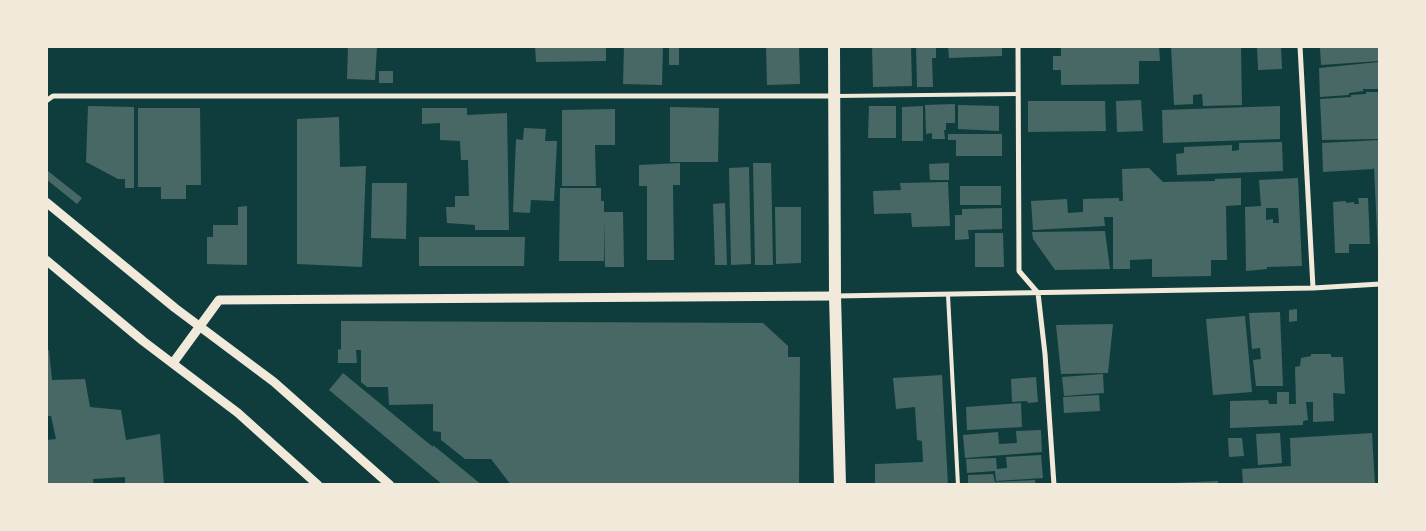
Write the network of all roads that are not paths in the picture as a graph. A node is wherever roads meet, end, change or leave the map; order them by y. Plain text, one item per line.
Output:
1 (834, 46) edge
2 (1018, 46) edge
3 (1300, 46) edge
4 (1018, 94) junction
5 (835, 96) junction
6 (46, 101) edge
7 (46, 202) edge
8 (46, 260) edge
9 (1380, 284) edge
10 (1313, 288) junction
11 (1038, 294) junction
12 (948, 295) junction
13 (835, 296) junction
14 (199, 326) junction
15 (173, 363) junction
16 (318, 485) edge
17 (390, 485) edge
18 (840, 485) edge
19 (958, 485) edge
20 (1054, 485) edge

1 - 5 main road
2 - 4 street
3 - 10 street
4 - 5 lane
4 - 11 street
5 - 6 street
5 - 13 main road
7 - 14 street
8 - 15 street
9 - 10 street
10 - 11 street
11 - 12 street
11 - 20 street
12 - 13 street
12 - 19 lane
13 - 14 street
13 - 18 main road
14 - 15 street
14 - 17 street
15 - 16 street

